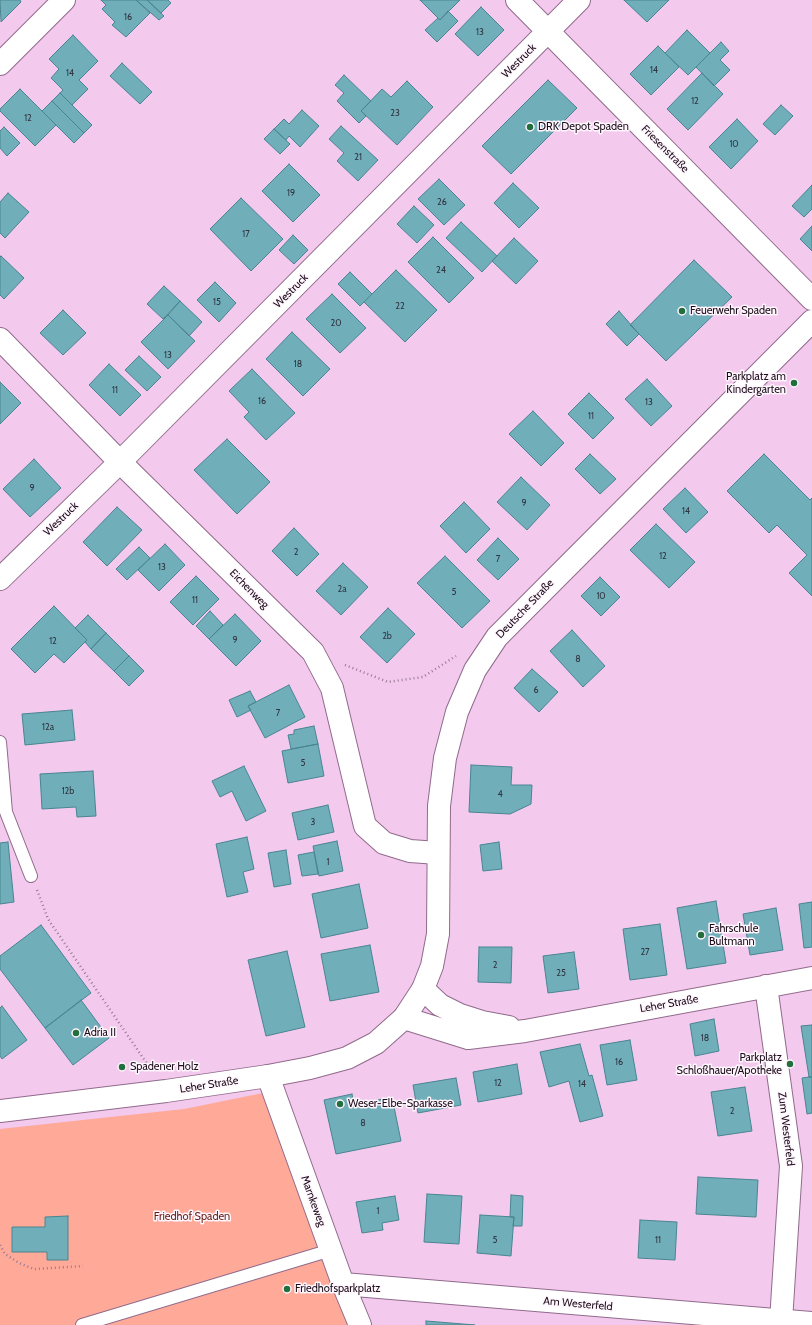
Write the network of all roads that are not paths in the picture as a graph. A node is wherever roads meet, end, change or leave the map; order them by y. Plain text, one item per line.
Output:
1 (64, 0) edge
2 (517, 0) edge
3 (579, 0) edge
4 (549, 31) junction
5 (0, 64) edge
6 (812, 299) edge
7 (812, 321) edge
8 (0, 339) edge
9 (120, 462) junction
10 (0, 578) edge
11 (0, 742) edge
12 (438, 853) junction
13 (31, 876) road end
14 (812, 978) edge
15 (766, 986) junction
16 (422, 989) junction
17 (404, 1018) junction
18 (526, 1031) junction
19 (268, 1076) junction
20 (0, 1111) edge
21 (331, 1250) junction
22 (344, 1284) junction
23 (781, 1321) junction
24 (812, 1323) edge
25 (82, 1325) edge
26 (360, 1325) edge

1 - 5 street
2 - 4 street, Friesenstraße
3 - 4 street, Westruck
4 - 6 street, Friesenstraße
4 - 9 street, Westruck
7 - 12 street, Deutsche Straße
8 - 9 street, Eichenweg
9 - 10 street, Westruck
9 - 12 street, Eichenweg
11 - 13 lane
12 - 16 street, Deutsche Straße
14 - 15 street, Leher Straße
15 - 18 street, Leher Straße
15 - 23 street, Zum Westerfeld
16 - 17 street, Leher Straße
16 - 18 street, Leher Straße
17 - 18 street, Leher Straße
17 - 19 street, Leher Straße
19 - 20 street, Leher Straße
19 - 21 street, Marnkeweg
21 - 22 street, Marnkeweg
21 - 25 lane
22 - 23 street, Am Westerfeld
22 - 26 street, Marnkeweg
23 - 24 street, Am Westerfeld

